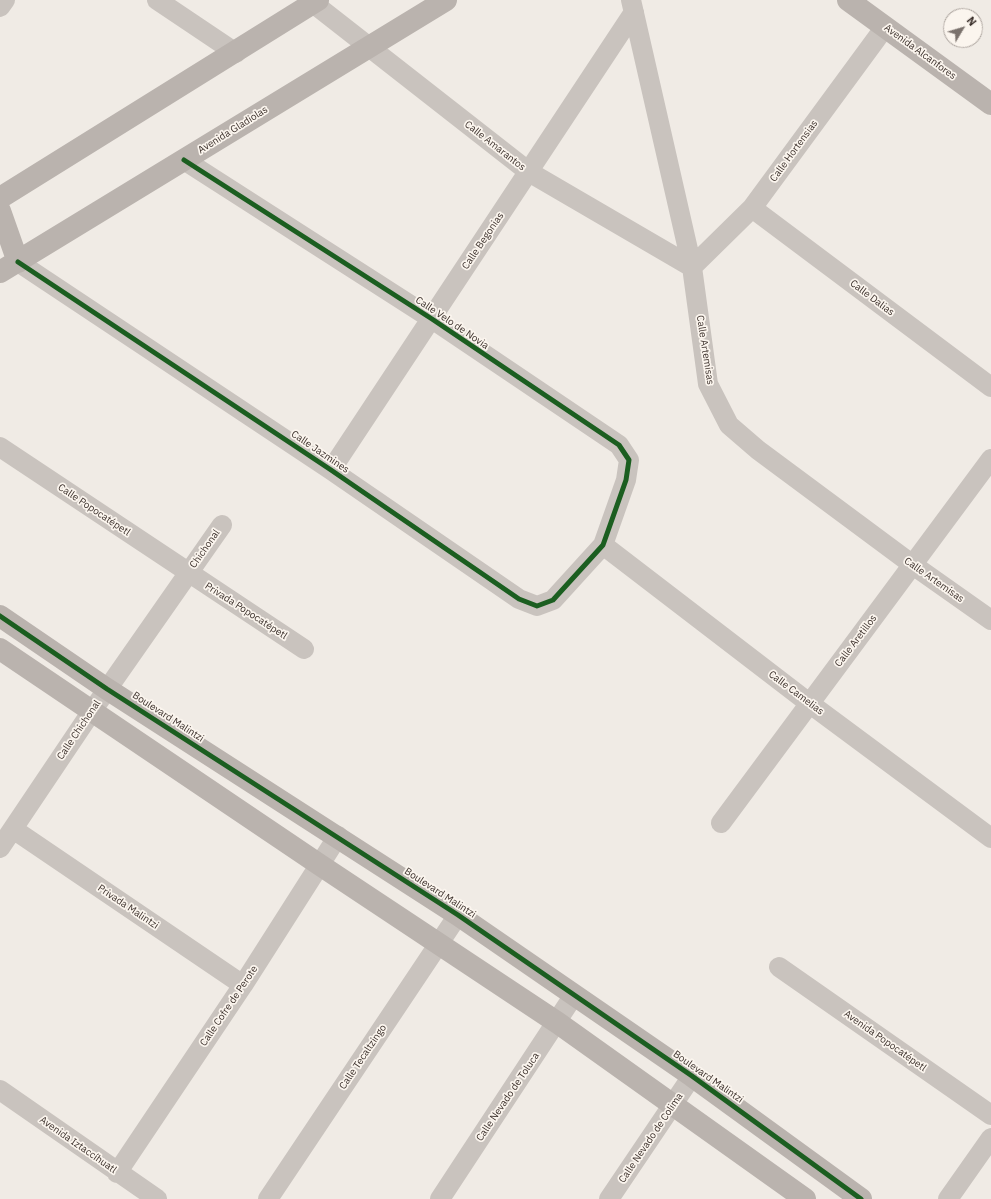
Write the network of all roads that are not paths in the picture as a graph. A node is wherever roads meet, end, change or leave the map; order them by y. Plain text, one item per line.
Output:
1 (5, 0) edge
2 (157, 0) edge
3 (446, 0) edge
4 (848, 0) edge
5 (316, 2) edge
6 (633, 6) edge
7 (0, 7) edge
8 (885, 27) junction
9 (368, 47) junction
10 (236, 53) junction
11 (991, 104) edge
12 (184, 160) junction
13 (529, 172) junction
14 (0, 198) edge
15 (752, 208) junction
16 (0, 211) edge
17 (9, 267) edge
18 (692, 267) junction
19 (432, 319) junction
20 (991, 387) edge
21 (0, 447) edge
22 (991, 459) edge
23 (331, 470) junction
24 (222, 525) dead end
25 (603, 545) junction
26 (913, 565) junction
27 (189, 573) junction
28 (0, 616) edge
29 (991, 620) edge
30 (0, 649) edge
31 (304, 649) dead end
32 (107, 689) junction
33 (809, 703) junction
34 (92, 711) junction
35 (721, 823) dead end
36 (13, 829) junction
37 (338, 836) junction
38 (991, 838) edge
39 (0, 848) edge
40 (320, 866) junction
41 (458, 915) junction
42 (440, 943) junction
43 (778, 967) dead end
44 (243, 985) junction
45 (574, 995) junction
46 (558, 1023) junction
47 (692, 1076) junction
48 (0, 1090) edge
49 (673, 1106) junction
50 (991, 1115) edge
51 (991, 1138) edge
52 (117, 1173) junction
53 (157, 1199) edge
54 (268, 1199) edge
55 (440, 1199) edge
56 (609, 1199) edge
57 (805, 1199) edge
58 (861, 1199) edge
59 (948, 1199) edge

1 - 7 street
2 - 10 street
3 - 9 street, Avenida Gladiolas
4 - 8 street, Avenida Alcanfores
5 - 9 street, Calle Amarantos
5 - 10 street
6 - 13 street, Calle Begonias
6 - 18 street, Calle Artemisas
8 - 11 street, Avenida Alcanfores
8 - 15 street, Calle Hortensias
9 - 12 street, Avenida Gladiolas
9 - 13 street, Calle Amarantos
10 - 14 street
12 - 17 street, Avenida Gladiolas
12 - 19 street, Calle Velo de Novia
13 - 18 street, Calle Amarantos
13 - 19 street, Calle Begonias
15 - 18 street, Calle Hortensias
15 - 20 street, Calle Dalias
16 - 17 street
17 - 23 street, Calle Jazmines
18 - 26 street, Calle Artemisas
19 - 23 street, Calle Begonias
19 - 25 street, Calle Velo de Novia
21 - 27 street, Calle Popocatépetl
22 - 26 street, Calle Aretillos
23 - 25 street, Calle Jazmines
24 - 27 street, Chichonal
25 - 33 street, Calle Camelias
26 - 29 street, Calle Artemisas
26 - 33 street, Calle Aretillos
27 - 31 street, Privada Popocatépetl
27 - 32 street, Calle Chichonal
28 - 32 street, Boulevard Malintzi
30 - 34 street
32 - 34 street, Calle Chichonal
32 - 37 street, Boulevard Malintzi
33 - 35 street, Calle Aretillos
33 - 38 street, Calle Camelias
34 - 36 street, Calle Chichonal
34 - 40 street
36 - 39 street, Calle Chichonal
36 - 44 street, Privada Malintzi
37 - 40 street, Calle Cofre de Perote
37 - 41 street, Boulevard Malintzi
40 - 42 street
40 - 44 street, Calle Cofre de Perote
41 - 42 street, Calle Tecaltzingo
41 - 45 street, Boulevard Malintzi
42 - 46 street
42 - 54 street, Calle Tecaltzingo
43 - 50 street, Avenida Popocatépetl
44 - 52 street, Calle Cofre de Perote
45 - 46 street, Calle Nevado de Toluca
45 - 47 street, Boulevard Malintzi
46 - 49 street
46 - 55 street, Calle Nevado de Toluca
47 - 49 street, Calle Nevado de Colima
47 - 58 street, Boulevard Malintzi
48 - 52 street, Avenida Iztaccíhuatl
49 - 56 street, Calle Nevado de Colima
49 - 57 street
51 - 59 street
52 - 53 street, Avenida Iztaccíhuatl

